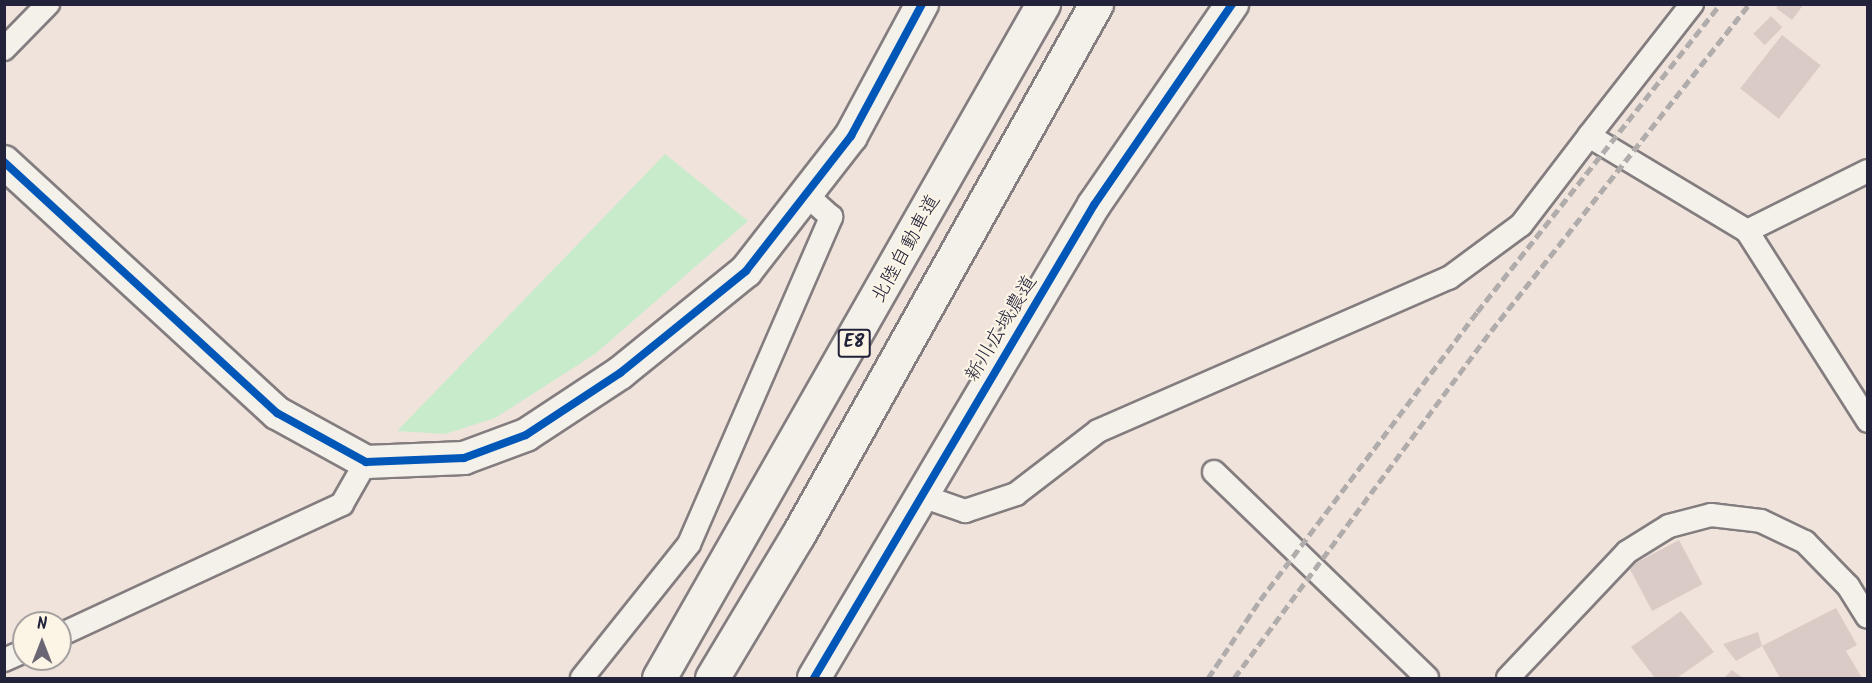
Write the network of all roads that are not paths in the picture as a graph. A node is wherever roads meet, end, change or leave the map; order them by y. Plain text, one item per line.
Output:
1 (48, 4) edge
2 (922, 4) edge
3 (1044, 4) edge
4 (1096, 4) edge
5 (1232, 4) edge
6 (1692, 4) edge
7 (4, 50) edge
8 (1589, 136) junction
9 (4, 162) edge
10 (1868, 171) edge
11 (808, 196) junction
12 (1747, 231) junction
13 (1868, 421) edge
14 (366, 462) junction
15 (1214, 472) dead end
16 (922, 496) junction
17 (1867, 615) edge
18 (72, 629) edge
19 (582, 678) edge
20 (659, 678) edge
21 (712, 678) edge
22 (814, 678) edge
23 (1426, 678) edge
24 (1508, 678) edge

1 - 7 street
2 - 11 street
3 - 20 highway, 北陸自動車道 / E8
4 - 21 highway, E8
5 - 16 street, 新川広域農道
6 - 8 street
8 - 12 street
8 - 16 street
9 - 14 street
10 - 12 street
11 - 14 street
11 - 19 street
12 - 13 street
14 - 18 street
15 - 23 street
16 - 22 street, 新川広域農道
17 - 24 street

